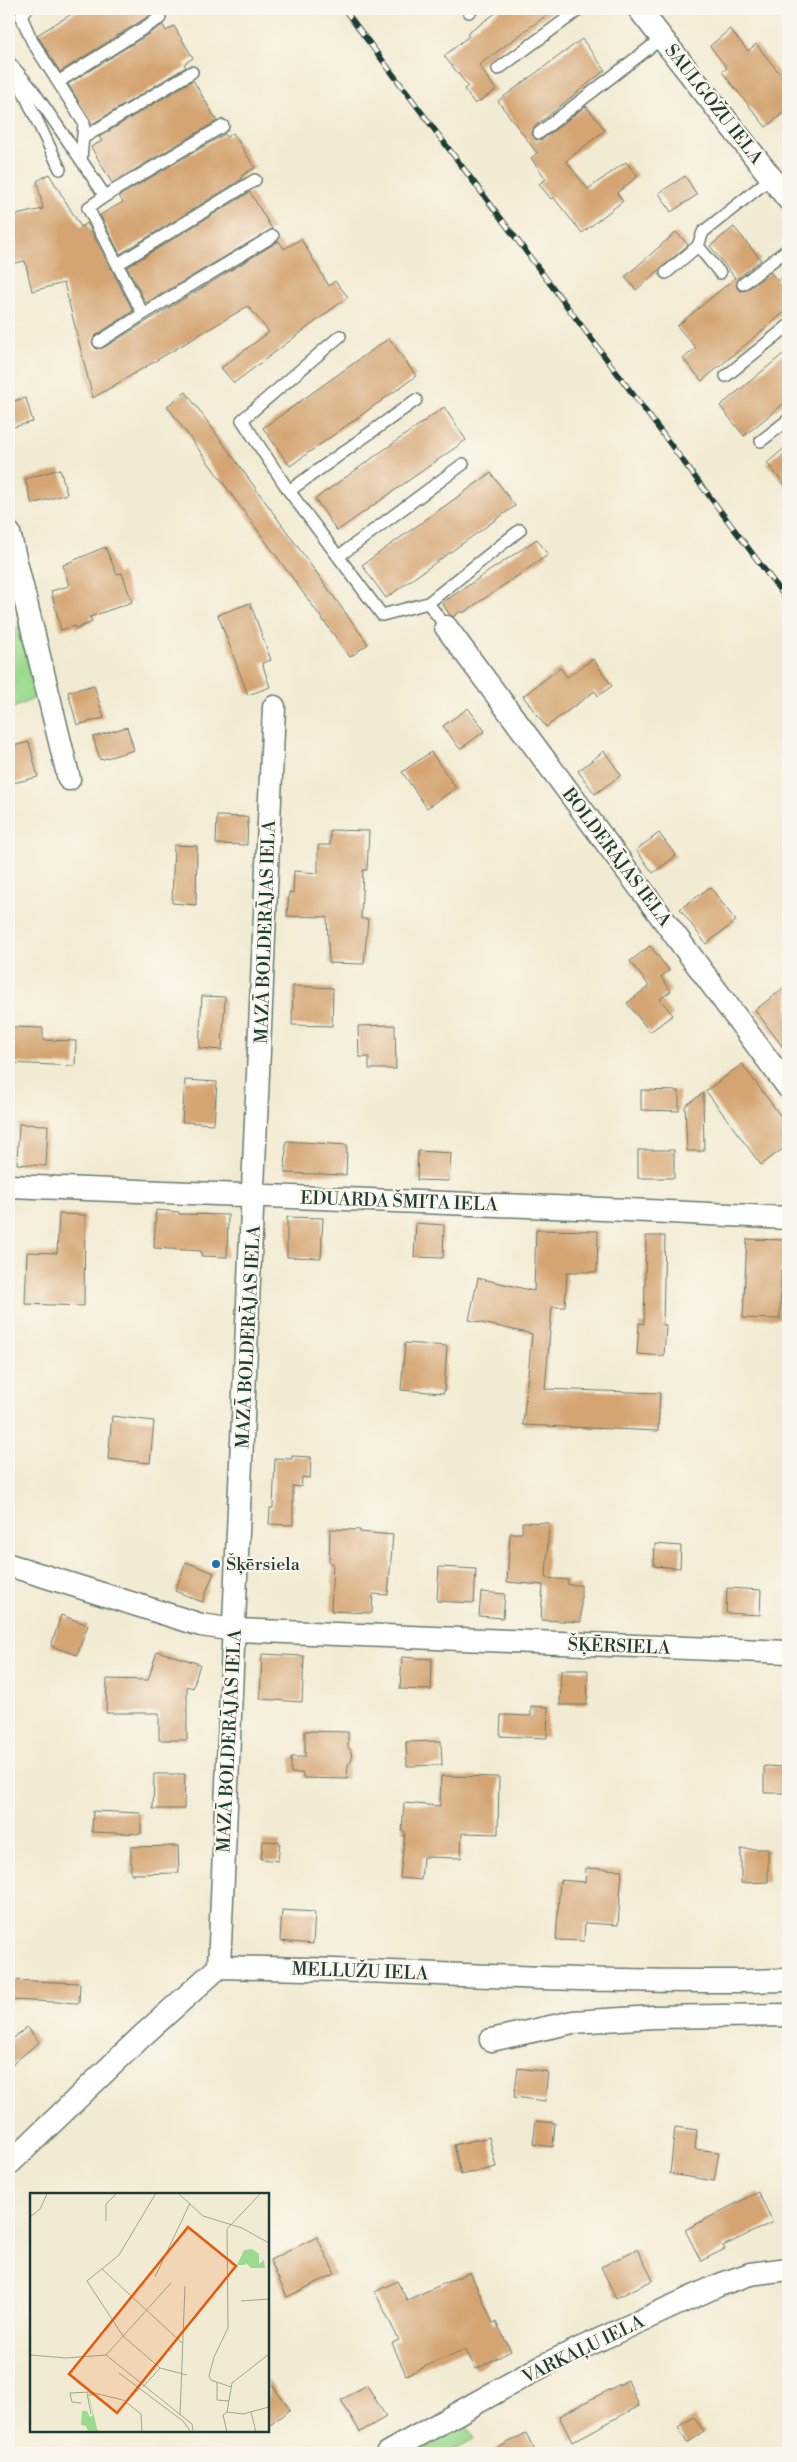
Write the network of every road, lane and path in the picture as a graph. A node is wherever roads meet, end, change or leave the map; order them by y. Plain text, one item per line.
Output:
1 (27, 9) edge
2 (577, 10) edge
3 (645, 11) edge
4 (160, 18) dead end
5 (662, 38) junction
6 (9, 62) edge
7 (498, 69) dead end
8 (192, 72) dead end
9 (58, 82) junction
10 (223, 126) dead end
11 (539, 133) dead end
12 (83, 138) junction
13 (81, 160) junction
14 (60, 169) dead end
15 (255, 180) dead end
16 (783, 191) edge
17 (105, 196) junction
18 (273, 236) dead end
19 (698, 246) junction
20 (788, 249) edge
21 (118, 264) junction
22 (666, 273) dead end
23 (720, 273) dead end
24 (743, 284) dead end
25 (143, 314) junction
26 (788, 326) edge
27 (340, 336) dead end
28 (99, 342) dead end
29 (726, 376) dead end
30 (416, 400) dead end
31 (788, 420) edge
32 (762, 441) dead end
33 (463, 464) dead end
34 (289, 491) junction
35 (520, 530) dead end
36 (9, 533) edge
37 (340, 556) junction
38 (428, 603) junction
39 (446, 627) joint
40 (274, 707) dead end
41 (69, 779) dead end
42 (788, 1087) edge
43 (9, 1186) edge
44 (254, 1195) junction
45 (788, 1218) edge
46 (9, 1565) edge
47 (234, 1630) junction
48 (788, 1652) edge
49 (219, 1967) junction
50 (788, 1980) edge
51 (788, 2015) edge
52 (491, 2040) dead end
53 (9, 2164) edge
54 (788, 2269) edge
55 (387, 2453) edge

1 - 9 lane
2 - 7 lane
3 - 5 street, SAULGOŽU IELA
4 - 9 lane
5 - 11 lane
5 - 16 street, SAULGOŽU IELA
6 - 13 lane
6 - 14 lane
8 - 12 lane
9 - 12 lane
10 - 17 lane
12 - 13 lane
13 - 17 lane
15 - 21 lane
16 - 19 lane
17 - 21 lane
18 - 25 lane
19 - 22 lane
19 - 23 lane
20 - 24 lane
21 - 25 lane
25 - 28 lane
26 - 29 lane
27 - 34 lane
30 - 34 lane
31 - 32 lane
33 - 37 lane
34 - 37 lane
35 - 38 lane
36 - 41 street
37 - 38 lane
38 - 39 lane
39 - 42 street, BOLDERĀJAS IELA
40 - 44 street, MAZĀ BOLDERĀJAS IELA
43 - 44 street, EDUARDA ŠMITA IELA
44 - 45 street, EDUARDA ŠMITA IELA
44 - 47 street, MAZĀ BOLDERĀJAS IELA
46 - 47 street, ŠĶĒRSIELA
47 - 48 street, ŠĶĒRSIELA
47 - 49 street, MAZĀ BOLDERĀJAS IELA
49 - 50 street, MELLUŽU IELA
49 - 53 street
51 - 52 street
54 - 55 street, VARKAĻU IELA

